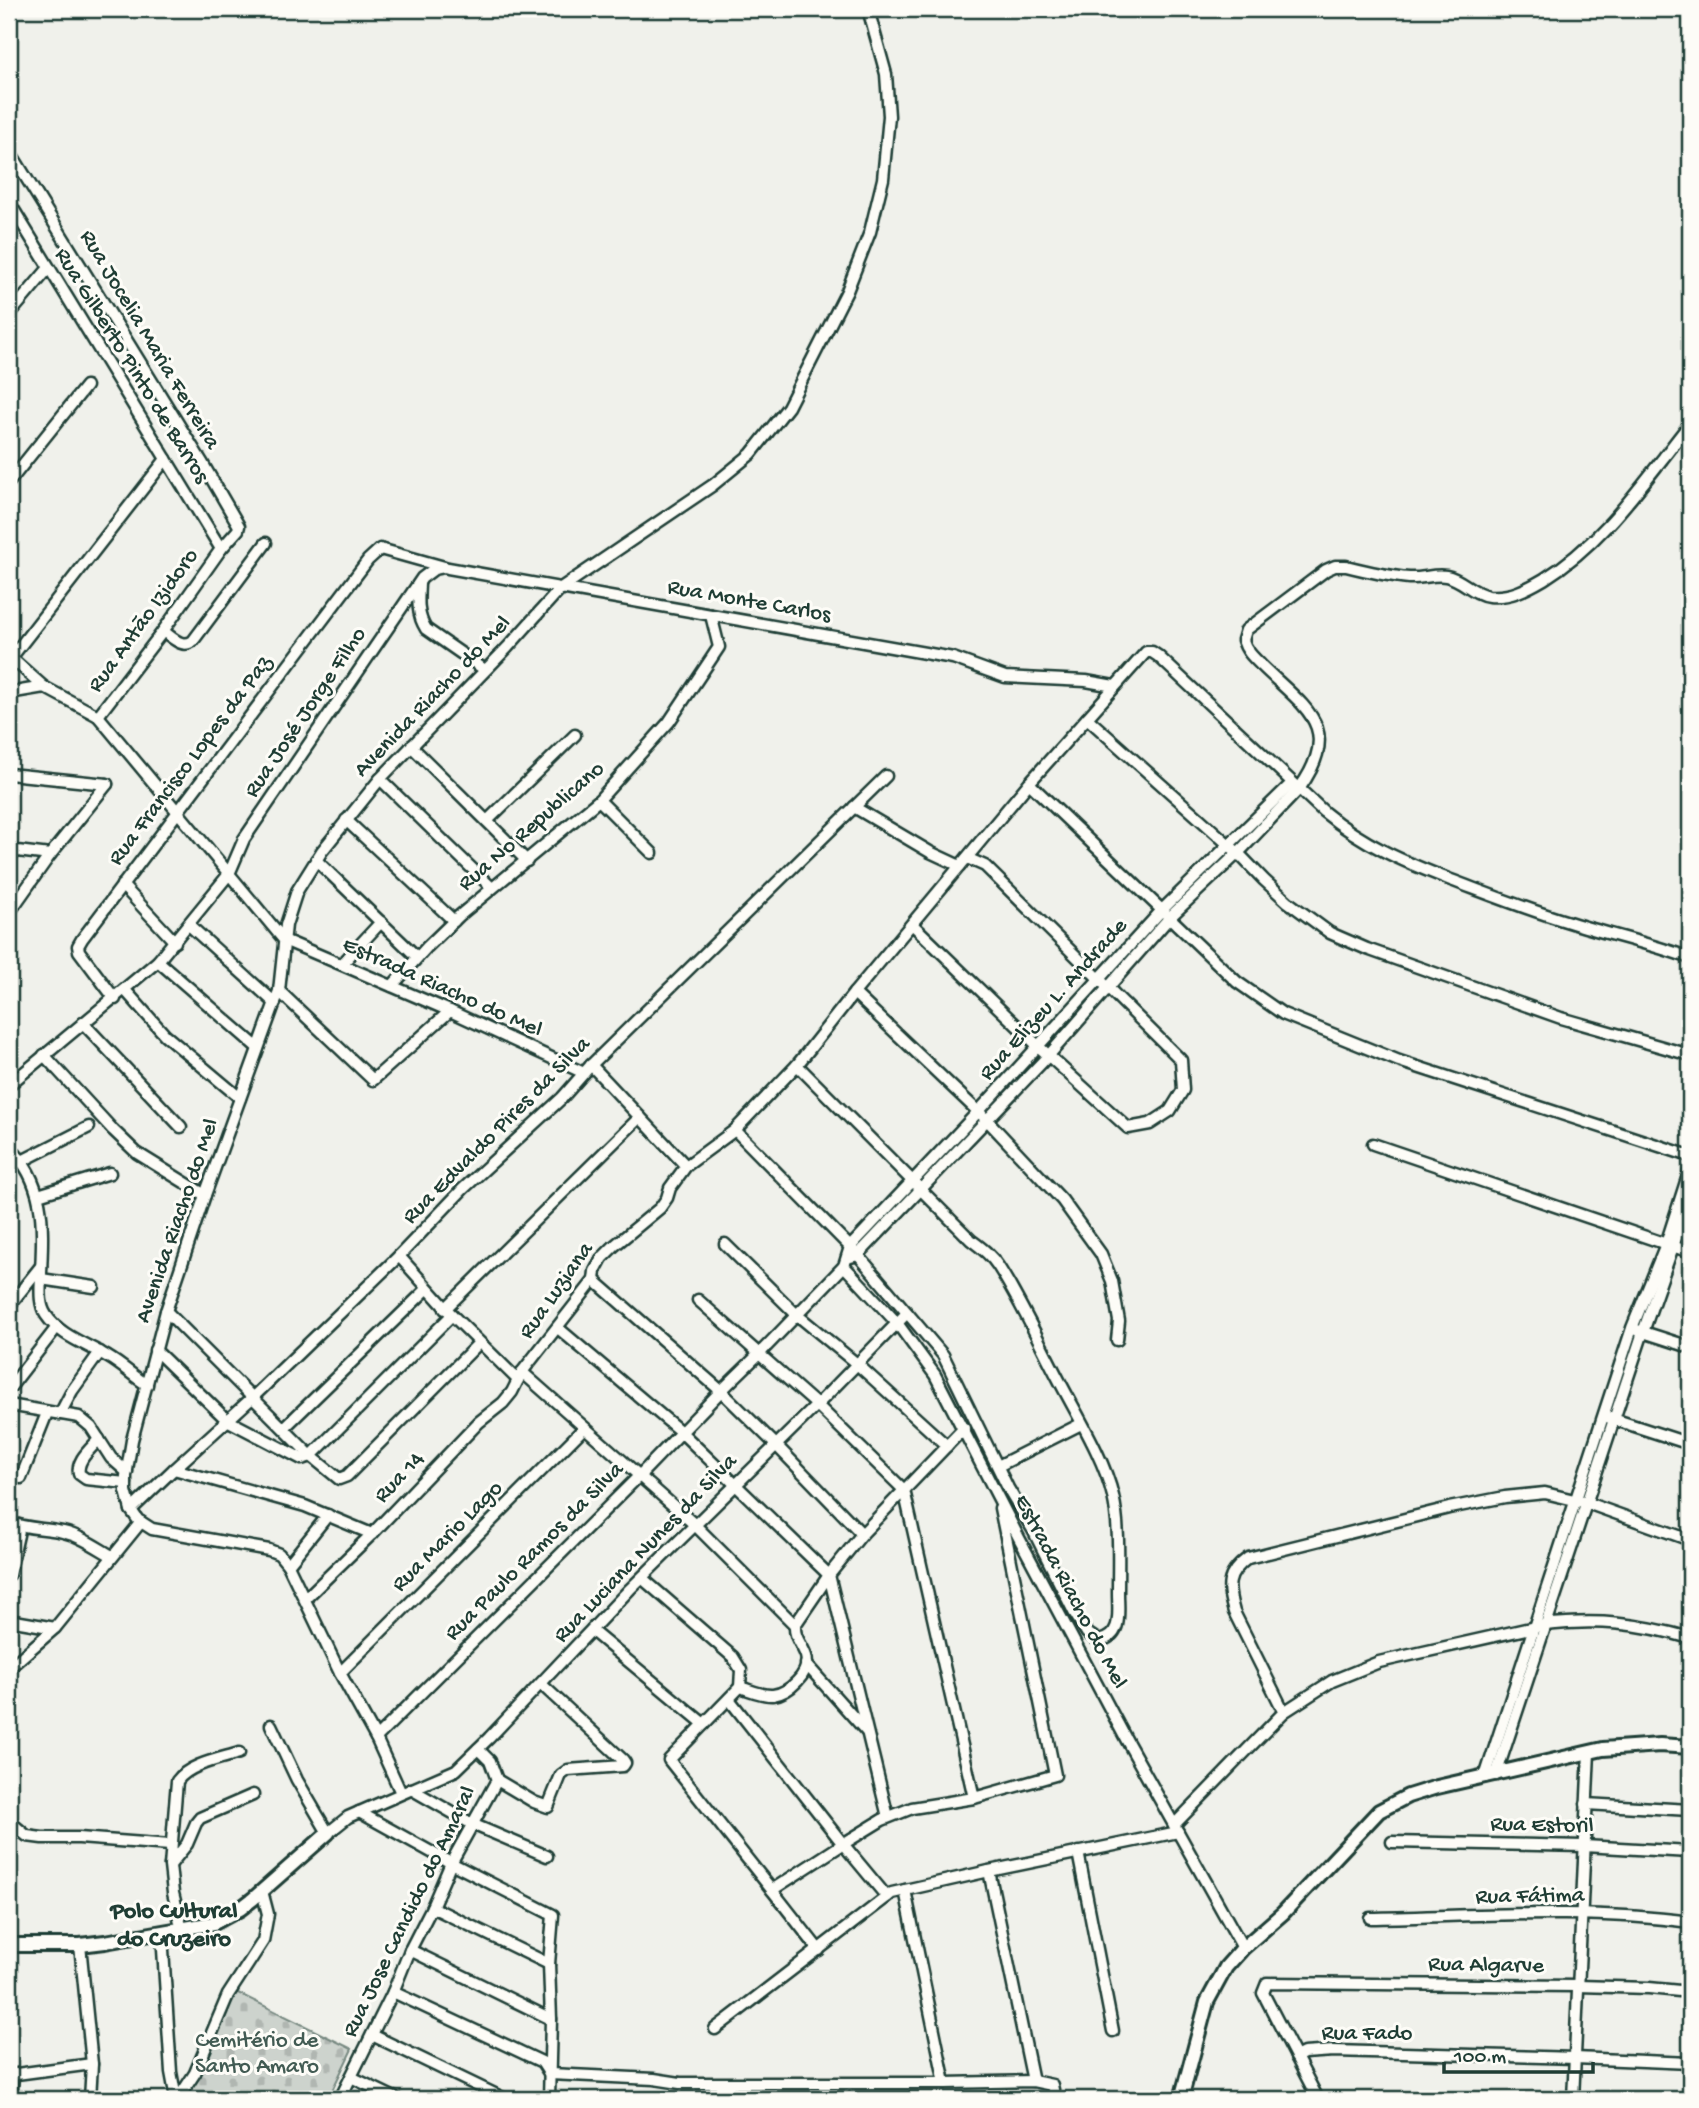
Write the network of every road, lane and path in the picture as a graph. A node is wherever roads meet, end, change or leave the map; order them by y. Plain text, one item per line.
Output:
1 (867, 9) edge
2 (9, 150) edge
3 (10, 208) edge
4 (48, 269) junction
5 (9, 315) edge
6 (86, 386) dead end
7 (1690, 424) edge
8 (166, 458) junction
9 (9, 482) edge
10 (266, 543) dead end
11 (221, 550) junction
12 (377, 551) joint
13 (421, 561) junction
14 (444, 567) junction
15 (421, 581) junction
16 (561, 588) junction
17 (711, 615) junction
18 (163, 631) junction
19 (10, 657) edge
20 (485, 670) junction
21 (1114, 686) junction
22 (44, 687) junction
23 (9, 693) edge
24 (98, 716) junction
25 (1087, 718) junction
26 (575, 735) dead end
27 (411, 746) junction
28 (9, 774) edge
29 (886, 776) dead end
30 (380, 779) junction
31 (1029, 783) junction
32 (1296, 786) junction
33 (600, 800) junction
34 (854, 807) junction
35 (178, 810) junction
36 (346, 820) junction
37 (487, 821) junction
38 (9, 850) edge
39 (1233, 850) junction
40 (652, 853) dead end
41 (50, 855) junction
42 (316, 860) junction
43 (527, 861) junction
44 (964, 862) junction
45 (229, 874) junction
46 (122, 885) junction
47 (492, 888) junction
48 (9, 913) edge
49 (1166, 914) junction
50 (454, 921) junction
51 (381, 922) junction
52 (189, 925) junction
53 (912, 925) junction
54 (284, 940) junction
55 (175, 942) junction
56 (417, 957) junction
57 (1690, 958) edge
58 (158, 961) junction
59 (342, 964) junction
60 (1098, 979) junction
61 (392, 986) junction
62 (1107, 988) junction
63 (125, 990) junction
64 (279, 991) junction
65 (853, 993) junction
66 (115, 999) junction
67 (275, 1003) junction
68 (450, 1011) junction
69 (83, 1023) junction
70 (1038, 1046) junction
71 (258, 1048) junction
72 (44, 1055) junction
73 (1049, 1055) junction
74 (1690, 1055) edge
75 (797, 1065) junction
76 (587, 1069) junction
77 (9, 1085) edge
78 (240, 1098) junction
79 (978, 1112) junction
80 (640, 1117) junction
81 (987, 1120) junction
82 (89, 1127) dead end
83 (181, 1127) dead end
84 (735, 1130) junction
85 (1373, 1144) dead end
86 (9, 1147) edge
87 (1690, 1156) edge
88 (20, 1159) junction
89 (686, 1166) junction
90 (1690, 1169) edge
91 (9, 1171) edge
92 (110, 1173) dead end
93 (913, 1180) junction
94 (921, 1188) junction
95 (38, 1195) junction
96 (205, 1195) junction
97 (1690, 1198) edge
98 (724, 1244) dead end
99 (1670, 1245) junction
100 (1690, 1252) edge
101 (399, 1256) junction
102 (850, 1256) junction
103 (41, 1265) junction
104 (41, 1279) junction
105 (594, 1280) junction
106 (94, 1287) dead end
107 (427, 1289) junction
108 (698, 1300) dead end
109 (9, 1307) edge
110 (166, 1311) junction
111 (449, 1312) junction
112 (907, 1313) junction
113 (796, 1314) junction
114 (897, 1323) junction
115 (57, 1327) junction
116 (558, 1328) junction
117 (1637, 1330) junction
118 (1117, 1340) dead end
119 (479, 1343) junction
120 (1690, 1347) edge
121 (155, 1350) junction
122 (100, 1352) junction
123 (759, 1354) junction
124 (857, 1364) junction
125 (520, 1376) junction
126 (147, 1385) junction
127 (9, 1389) edge
128 (721, 1391) junction
129 (252, 1398) junction
130 (9, 1405) edge
131 (817, 1405) junction
132 (47, 1413) junction
133 (60, 1414) junction
134 (1609, 1418) junction
135 (227, 1420) junction
136 (1082, 1423) junction
137 (284, 1428) junction
138 (584, 1428) junction
139 (964, 1428) junction
140 (681, 1432) junction
141 (99, 1439) junction
142 (776, 1444) junction
143 (1690, 1444) edge
144 (947, 1446) junction
145 (311, 1456) junction
146 (998, 1466) junction
147 (174, 1469) junction
148 (640, 1475) junction
149 (21, 1478) dead end
150 (126, 1478) junction
151 (736, 1484) junction
152 (904, 1490) junction
153 (997, 1494) junction
154 (1581, 1502) junction
155 (131, 1510) junction
156 (328, 1516) junction
157 (9, 1522) edge
158 (141, 1522) junction
159 (695, 1525) junction
160 (20, 1527) junction
161 (372, 1534) junction
162 (862, 1534) junction
163 (1690, 1540) edge
164 (113, 1556) junction
165 (288, 1565) junction
166 (9, 1575) edge
167 (829, 1576) junction
168 (642, 1578) junction
169 (305, 1599) junction
170 (9, 1620) edge
171 (795, 1625) junction
172 (1539, 1627) junction
173 (55, 1628) junction
174 (592, 1631) junction
175 (1690, 1638) edge
176 (806, 1664) junction
177 (9, 1668) edge
178 (340, 1673) junction
179 (541, 1684) junction
180 (740, 1687) junction
181 (729, 1699) junction
182 (1284, 1712) junction
183 (704, 1724) junction
184 (271, 1725) dead end
185 (868, 1733) junction
186 (376, 1738) junction
187 (1690, 1747) edge
188 (478, 1748) junction
189 (1589, 1752) junction
190 (239, 1753) dead end
191 (1490, 1776) junction
192 (497, 1780) junction
193 (406, 1791) junction
194 (253, 1795) dead end
195 (974, 1798) junction
196 (1586, 1804) junction
197 (1690, 1810) edge
198 (359, 1812) junction
199 (888, 1817) junction
200 (9, 1821) edge
201 (472, 1824) junction
202 (1176, 1828) junction
203 (328, 1833) junction
204 (1392, 1842) dead end
205 (844, 1844) junction
206 (170, 1845) junction
207 (1584, 1846) junction
208 (1078, 1852) junction
209 (1690, 1852) edge
210 (547, 1856) dead end
211 (451, 1863) junction
212 (170, 1866) junction
213 (989, 1871) junction
214 (772, 1890) junction
215 (905, 1890) junction
216 (262, 1891) junction
217 (887, 1897) junction
218 (432, 1907) junction
219 (1581, 1915) junction
220 (1370, 1918) dead end
221 (1690, 1923) edge
222 (182, 1930) junction
223 (162, 1934) junction
224 (9, 1945) edge
225 (80, 1945) junction
226 (1243, 1948) junction
227 (410, 1950) junction
228 (818, 1950) junction
229 (549, 1964) junction
230 (1578, 1986) junction
231 (393, 1992) junction
232 (1690, 1992) edge
233 (551, 2019) junction
234 (715, 2029) dead end
235 (1113, 2031) dead end
236 (372, 2035) junction
237 (1296, 2057) junction
238 (1575, 2058) junction
239 (1690, 2063) edge
240 (92, 2064) junction
241 (550, 2074) junction
242 (11, 2075) edge
243 (351, 2077) junction
244 (1033, 2081) junction
245 (945, 2083) junction
246 (11, 2099) edge
247 (90, 2099) edge
248 (177, 2099) edge
249 (340, 2099) edge
250 (397, 2099) edge
251 (505, 2099) edge
252 (549, 2099) edge
253 (1055, 2099) edge
254 (1181, 2099) edge
255 (1318, 2099) edge
256 (1573, 2099) edge

1 - 16 street, Avenida Riacho do Mel
2 - 11 street, Rua Jocelia Maria Ferreira
3 - 4 street, Rua Gilberto Pinto de Barros
4 - 5 street
4 - 8 street, Rua Gilberto Pinto de Barros
6 - 9 street
7 - 32 street, Rua Elizeu L. Andrade
8 - 11 street, Rua Gilberto Pinto de Barros
8 - 19 street
10 - 18 street
11 - 18 street, Rua Antão Izidoro
12 - 13 street, Rua Monte Carlos
12 - 35 street, Rua Francisco Lopes da Paz
13 - 14 street, Rua Monte Carlos
13 - 15 street
14 - 15 street, Rua José Jorge Filho
14 - 16 street, Rua Monte Carlos
15 - 20 street
15 - 45 street, Rua José Jorge Filho
16 - 17 street, Rua Monte Carlos
16 - 20 street, Avenida Riacho do Mel
17 - 21 street, Rua Monte Carlos
17 - 33 street, Rua No Republicano
18 - 24 street, Rua Antão Izidoro
19 - 22 street
20 - 27 street, Avenida Riacho do Mel
21 - 25 street
21 - 32 street
22 - 23 street
22 - 24 street
24 - 35 street
25 - 31 street
25 - 39 street
26 - 37 street
27 - 30 street, Avenida Riacho do Mel
27 - 37 street
28 - 41 street
29 - 34 street, Rua Edvaldo Pires da Silva
30 - 36 street, Avenida Riacho do Mel
30 - 47 street
31 - 44 street
31 - 49 street
32 - 39 street, Rua Elizeu L. Andrade
32 - 57 street
33 - 40 street
33 - 43 street, Rua No Republicano
34 - 44 street
34 - 76 street, Rua Edvaldo Pires da Silva
35 - 45 street
35 - 46 street, Rua Francisco Lopes da Paz
36 - 42 street, Avenida Riacho do Mel
36 - 50 street
37 - 43 street
38 - 41 street
39 - 49 street, Rua Elizeu L. Andrade
39 - 74 street
41 - 48 street
42 - 51 street
42 - 54 street, Avenida Riacho do Mel
43 - 47 street, Rua No Republicano
44 - 53 street
44 - 60 street
45 - 52 street, Rua José Jorge Filho
45 - 54 street
46 - 55 street
46 - 66 street, Rua Francisco Lopes da Paz
47 - 50 street, Rua No Republicano
49 - 60 street, Rua Elizeu L. Andrade
49 - 62 street, Rua Elizeu L. Andrade
49 - 87 street
50 - 56 street, Rua No Republicano
51 - 56 street
51 - 59 street
52 - 55 street, Rua José Jorge Filho
52 - 67 street
53 - 65 street
53 - 70 street
54 - 59 street, Estrada Riacho do Mel
54 - 64 street, Avenida Riacho do Mel
55 - 58 street, Rua José Jorge Filho
56 - 61 street, Rua No Republicano
58 - 63 street, Rua José Jorge Filho
58 - 71 street
59 - 61 street, Estrada Riacho do Mel
60 - 62 street
60 - 70 street, Rua Elizeu L. Andrade
61 - 68 street, Estrada Riacho do Mel
62 - 73 street, Rua Elizeu L. Andrade
62 - 73 street
63 - 66 street, Rua José Jorge Filho
63 - 78 street
64 - 67 street, Avenida Riacho do Mel
64 - 68 street
65 - 75 street
65 - 79 street
66 - 69 street, Rua José Jorge Filho
67 - 71 street, Avenida Riacho do Mel
68 - 76 street, Estrada Riacho do Mel
69 - 72 street, Rua José Jorge Filho
69 - 83 street
70 - 73 street
70 - 79 street, Rua Elizeu L. Andrade
71 - 78 street, Avenida Riacho do Mel
72 - 77 street, Rua José Jorge Filho
72 - 96 street
73 - 81 street, Rua Elizeu L. Andrade
75 - 84 street
75 - 93 street
76 - 80 street, Estrada Riacho do Mel
76 - 101 street, Rua Edvaldo Pires da Silva
78 - 96 street, Avenida Riacho do Mel
79 - 81 street
79 - 93 street, Rua Elizeu L. Andrade
80 - 89 street, Estrada Riacho do Mel
80 - 111 street
81 - 94 street, Rua Elizeu L. Andrade
81 - 118 street
82 - 88 street
84 - 89 street
84 - 102 street, Estrada Riacho do Mel
85 - 99 street
86 - 88 street
88 - 91 street
88 - 95 street
89 - 105 street, Rua Luziana
90 - 99 street
92 - 95 street
93 - 94 street
93 - 102 street, Rua Elizeu L. Andrade
94 - 102 street, Rua Elizeu L. Andrade
94 - 136 street
95 - 103 street
96 - 110 street, Avenida Riacho do Mel
97 - 99 street
98 - 113 street
99 - 100 street
99 - 117 street
101 - 107 street
101 - 129 street, Rua Edvaldo Pires da Silva
102 - 112 street, Estrada Riacho do Mel
102 - 113 street, Rua Paulo Ramos da Silva
102 - 114 street, Estrada Riacho do Mel
103 - 104 street
103 - 109 street
104 - 106 street
104 - 115 street
105 - 116 street, Rua Luziana
105 - 128 street
107 - 111 street
107 - 137 street
108 - 123 street
110 - 121 street, Avenida Riacho do Mel
110 - 129 street
111 - 119 street
111 - 145 street
112 - 114 street, Rua Luciana Nunes da Silva
112 - 146 street, Estrada Riacho do Mel
113 - 123 street, Rua Paulo Ramos da Silva
113 - 124 street
114 - 124 street, Rua Luciana Nunes da Silva
114 - 139 street, Estrada Riacho do Mel
115 - 122 street
115 - 127 street
116 - 125 street, Rua Luziana
116 - 140 street
117 - 120 street
117 - 134 street
119 - 125 street
119 - 145 street
121 - 126 street, Avenida Riacho do Mel
121 - 135 street
122 - 126 street
122 - 133 street
123 - 128 street, Rua Paulo Ramos da Silva
123 - 131 street
124 - 131 street, Rua Luciana Nunes da Silva
124 - 144 street
125 - 138 street
125 - 161 street, Rua 14
126 - 150 street, Avenida Riacho do Mel
128 - 140 street, Rua Paulo Ramos da Silva
128 - 142 street
129 - 135 street, Rua Edvaldo Pires da Silva
129 - 137 street
130 - 132 street
131 - 142 street, Rua Luciana Nunes da Silva
131 - 152 street
132 - 133 street
132 - 149 street
133 - 141 street
134 - 143 street
134 - 154 street
135 - 145 street
135 - 147 street, Rua Edvaldo Pires da Silva
136 - 146 street
136 - 146 street, Estrada Riacho do Mel
137 - 145 street
138 - 148 street
138 - 178 street, Rua Mario Lago
139 - 144 street
139 - 153 street, Estrada Riacho do Mel
140 - 148 street, Rua Paulo Ramos da Silva
140 - 151 street
141 - 150 street
141 - 150 street
142 - 151 street, Rua Luciana Nunes da Silva
142 - 162 street
144 - 152 street
147 - 155 street, Rua Edvaldo Pires da Silva
147 - 156 street
148 - 159 street
148 - 186 street, Rua Paulo Ramos da Silva
150 - 155 street, Avenida Riacho do Mel
151 - 159 street, Rua Luciana Nunes da Silva
151 - 167 street
152 - 162 street
152 - 195 street
153 - 195 street
153 - 202 street, Estrada Riacho do Mel
154 - 163 street
154 - 172 street
154 - 182 street
155 - 158 street
156 - 161 street
156 - 165 street
157 - 160 street
158 - 164 street
158 - 165 street
159 - 168 street, Rua Luciana Nunes da Silva
159 - 171 street
160 - 164 street
160 - 166 street
161 - 169 street, Rua 14
162 - 167 street
164 - 173 street
165 - 169 street
167 - 171 street
167 - 185 street
168 - 174 street, Rua Luciana Nunes da Silva
168 - 180 street
169 - 178 street
170 - 173 street
171 - 176 street
172 - 175 street
172 - 182 street
172 - 191 street
173 - 177 street
174 - 179 street, Rua Luciana Nunes da Silva
174 - 183 street
176 - 180 street
176 - 185 street
178 - 186 street
179 - 188 street, Rua Luciana Nunes da Silva
179 - 192 street
180 - 181 street
181 - 183 street
181 - 205 street
182 - 202 street
183 - 214 street
184 - 203 street
185 - 199 street
186 - 193 street
187 - 189 main road
188 - 192 street
188 - 193 street, Rua Luciana Nunes da Silva
189 - 191 main road
189 - 196 street
190 - 206 street
191 - 226 main road
192 - 201 street, Rua Jose Candido do Amaral
193 - 198 street, Rua Luciana Nunes da Silva
193 - 201 street
194 - 212 street
195 - 199 street
196 - 197 street
196 - 207 street
198 - 203 street, Rua Luciana Nunes da Silva
198 - 211 street
199 - 205 street
200 - 206 street
201 - 210 street
201 - 211 street, Rua Jose Candido do Amaral
202 - 208 street
202 - 226 street, Estrada Riacho do Mel
203 - 216 main road
204 - 207 street, Rua Estoril
205 - 214 street
205 - 217 street
206 - 212 street
207 - 209 street, Rua Estoril
207 - 219 street
208 - 213 street
208 - 235 street
211 - 218 street, Rua Jose Candido do Amaral
211 - 229 street
212 - 222 street
213 - 215 street
213 - 244 street
214 - 228 street
215 - 217 street
215 - 245 street
216 - 222 main road
216 - 248 street
217 - 228 street
218 - 227 street, Rua Jose Candido do Amaral
218 - 229 street
219 - 220 street, Rua Fátima
219 - 221 street, Rua Fátima
219 - 230 street
222 - 223 main road
223 - 225 main road
223 - 248 street
224 - 225 main road
225 - 240 street
226 - 254 main road
227 - 231 street, Rua Jose Candido do Amaral
227 - 233 street
228 - 234 street
229 - 233 street
230 - 232 street, Rua Algarve
230 - 237 street, Rua Algarve
230 - 238 street
231 - 236 street, Rua Jose Candido do Amaral
231 - 241 street
233 - 241 street
236 - 243 street, Rua Jose Candido do Amaral
236 - 251 street
237 - 238 street, Rua Fado
237 - 255 street
238 - 239 street, Rua Fado
238 - 256 street
240 - 242 street
240 - 247 street
241 - 245 street
241 - 252 street
242 - 246 street
243 - 249 street, Rua Jose Candido do Amaral
243 - 250 street
244 - 245 street
244 - 253 street

